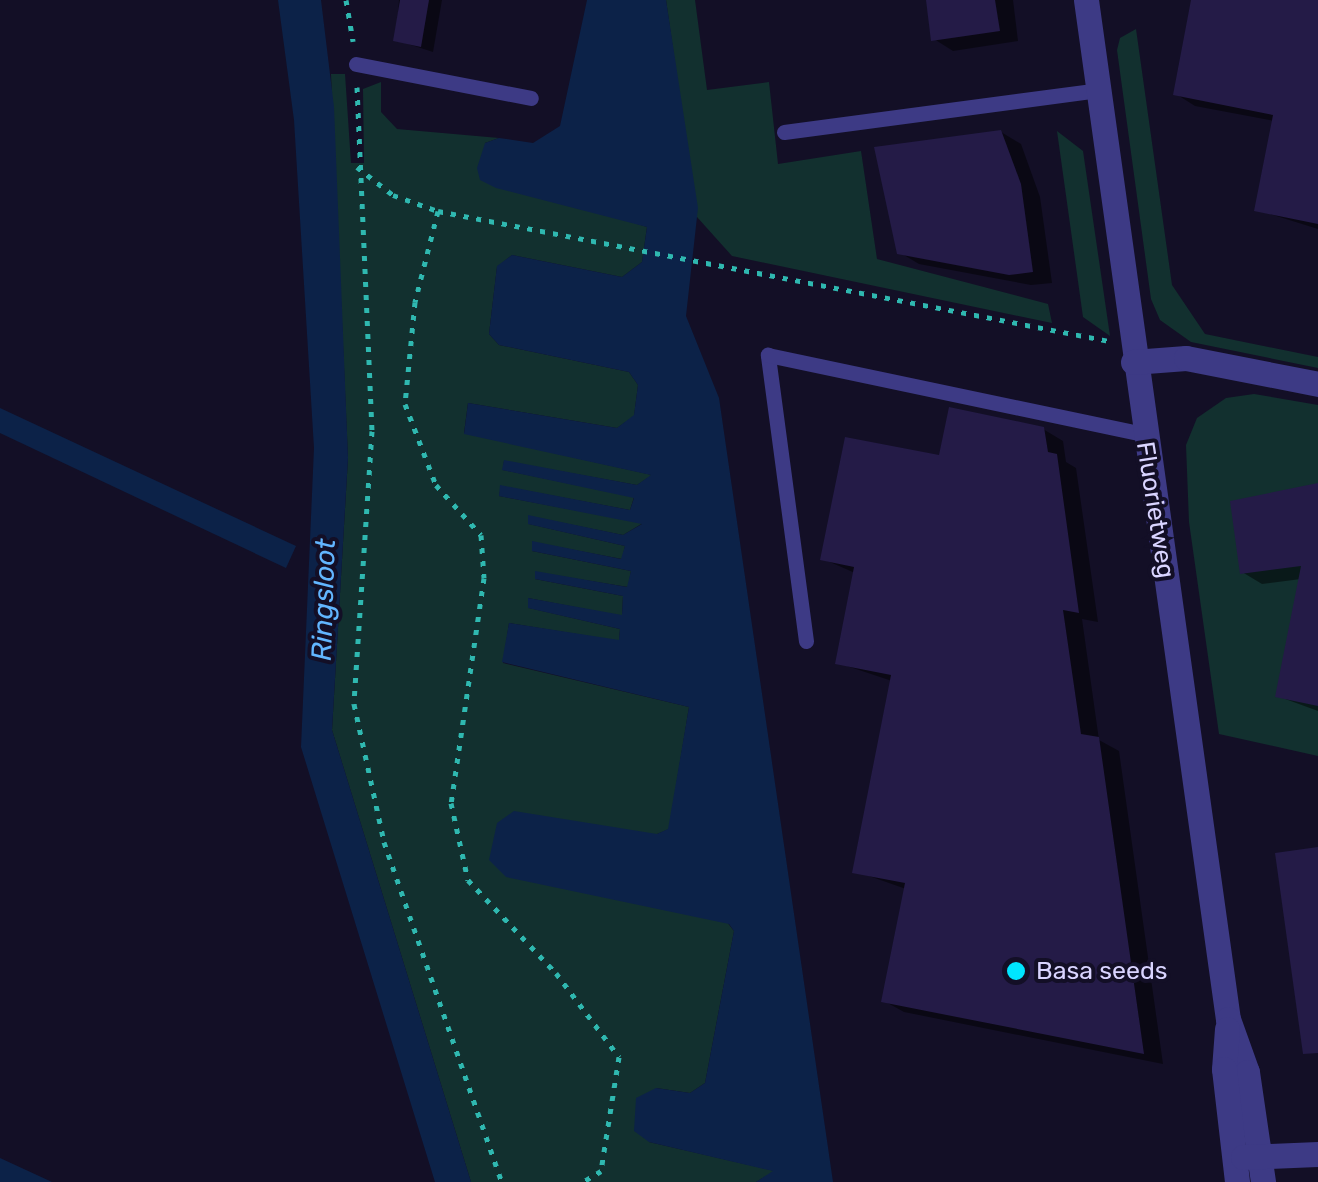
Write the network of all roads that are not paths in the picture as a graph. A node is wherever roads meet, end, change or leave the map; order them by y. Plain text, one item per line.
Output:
1 (1086, 0) edge
2 (356, 64) dead end
3 (1098, 90) junction
4 (531, 98) dead end
5 (784, 132) dead end
6 (1132, 354) junction
7 (1318, 384) edge
8 (1144, 434) junction
9 (806, 641) dead end
10 (1228, 1019) junction
11 (1318, 1154) edge
12 (1260, 1156) junction
13 (1235, 1170) edge
14 (1263, 1182) edge

1 - 3 street, Fluorietweg
2 - 4 lane
3 - 5 lane
3 - 6 street, Fluorietweg
6 - 7 street
6 - 8 street, Fluorietweg
8 - 9 lane
8 - 10 street, Fluorietweg
10 - 12 street, Fluorietweg
10 - 13 street, Fluorietweg
11 - 12 street
12 - 13 street
12 - 14 street, Fluorietweg

